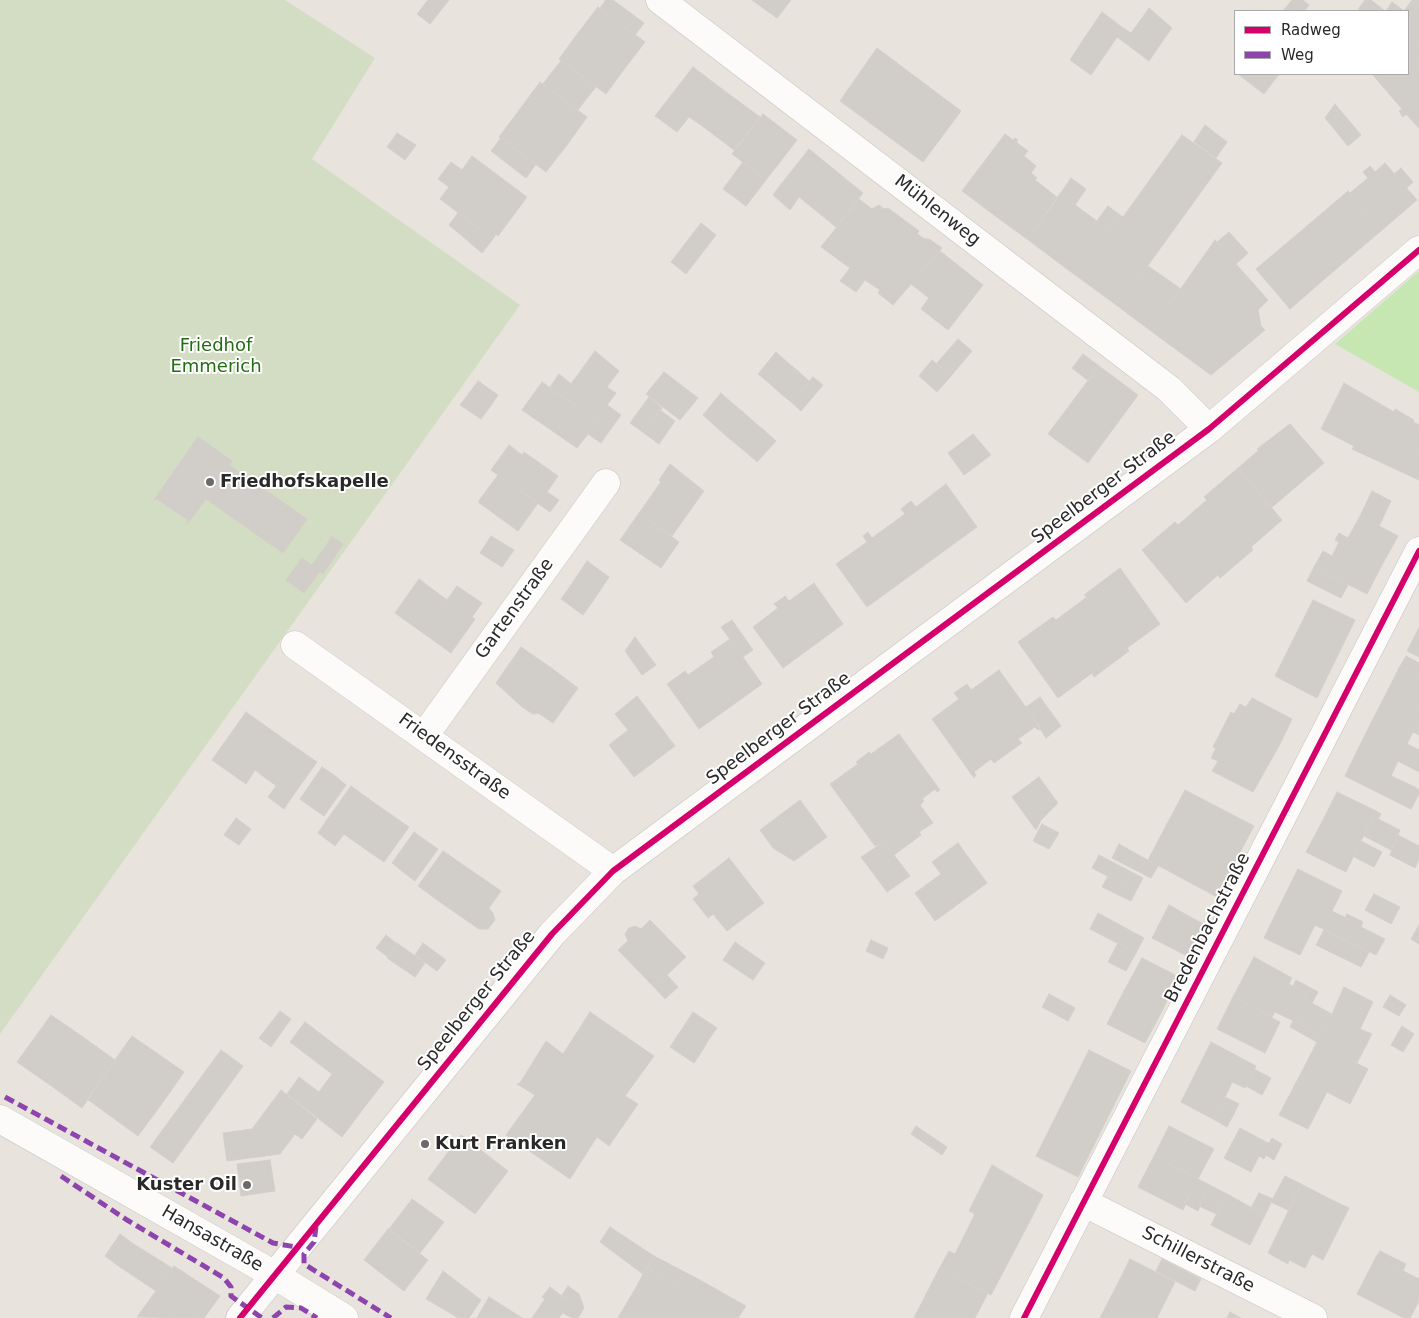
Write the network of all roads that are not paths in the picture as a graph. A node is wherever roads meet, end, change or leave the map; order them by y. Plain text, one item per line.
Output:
1 (660, 0) edge
2 (1419, 250) edge
3 (1209, 429) junction
4 (606, 483) dead end
5 (1419, 551) edge
6 (295, 645) dead end
7 (424, 736) junction
8 (613, 871) junction
9 (0, 1119) edge
10 (1083, 1202) junction
11 (273, 1274) junction
12 (240, 1318) edge
13 (344, 1318) edge
14 (1024, 1318) edge
15 (1312, 1318) edge

1 - 3 street, Mühlenweg
2 - 3 street, Speelberger Straße
3 - 8 street, Speelberger Straße
4 - 7 street, Gartenstraße
5 - 10 street, Bredenbachstraße
6 - 7 street, Friedensstraße
7 - 8 street, Friedensstraße
8 - 11 street, Speelberger Straße
9 - 11 street, Hansastraße
10 - 14 street, Bredenbachstraße
10 - 15 street, Schillerstraße
11 - 12 street, Speelberger Straße
11 - 13 street, Hansastraße

